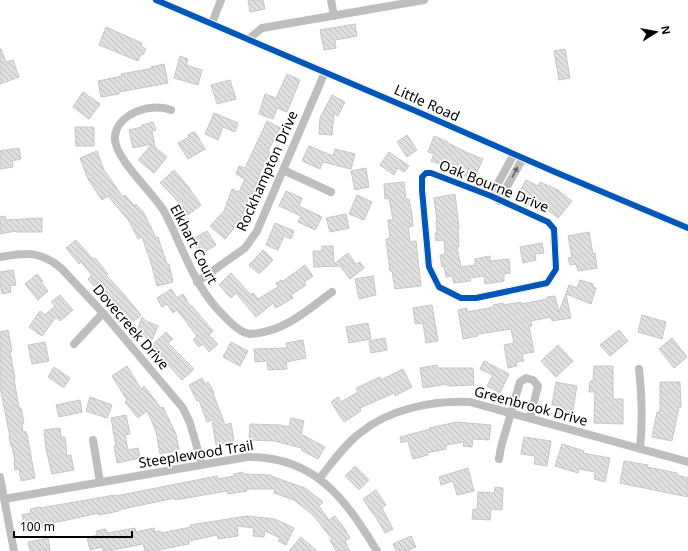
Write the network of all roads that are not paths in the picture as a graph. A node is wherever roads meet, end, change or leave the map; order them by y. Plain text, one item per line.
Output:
1 (156, 0) edge
2 (221, 0) edge
3 (331, 0) edge
4 (424, 0) edge
5 (334, 16) junction
6 (212, 23) junction
7 (249, 39) junction
8 (325, 72) junction
9 (171, 110) dead end
10 (514, 154) junction
11 (523, 158) junction
12 (284, 170) junction
13 (331, 192) dead end
14 (491, 196) junction
15 (499, 200) junction
16 (688, 228) edge
17 (0, 257) edge
18 (197, 282) junction
19 (332, 292) dead end
20 (103, 313) junction
21 (74, 344) dead end
22 (639, 368) dead end
23 (511, 413) junction
24 (530, 418) junction
25 (93, 440) dead end
26 (640, 449) junction
27 (499, 459) dead end
28 (688, 462) edge
29 (202, 464) junction
30 (0, 477) edge
31 (319, 478) junction
32 (100, 482) junction
33 (4, 499) junction
34 (14, 551) edge
35 (377, 551) edge

1 - 6 street, Little Road
2 - 6 street
3 - 5 street
4 - 5 street
5 - 7 street
6 - 7 street, Little Road
7 - 8 street, Little Road
8 - 10 street, Little Road
8 - 12 street, Rockhampton Drive
9 - 18 street, Elkhart Court
10 - 11 street, Little Road
10 - 14 street
15 -> 11 street
11 - 16 street, Little Road
12 - 13 street
12 - 18 street, Rockhampton Drive
14 - 15 street, Oak Bourne Drive
14 - 15 street, Oak Bourne Drive
17 - 20 street, Dovecreek Drive
18 - 19 street, Elkhart Court
20 - 21 street
20 - 29 street, Dovecreek Drive
22 - 26 street
23 - 24 street, Greenbrook Drive
23 - 24 street
23 - 27 street
23 - 31 street, Greenbrook Drive
24 - 26 street, Greenbrook Drive
25 - 32 street
26 - 28 street, Greenbrook Drive
29 - 31 street, Steeplewood Trail
29 - 32 street, Steeplewood Trail
30 - 33 street
31 - 35 street, Steeplewood Trail
32 - 33 street, Steeplewood Trail
33 - 34 street

